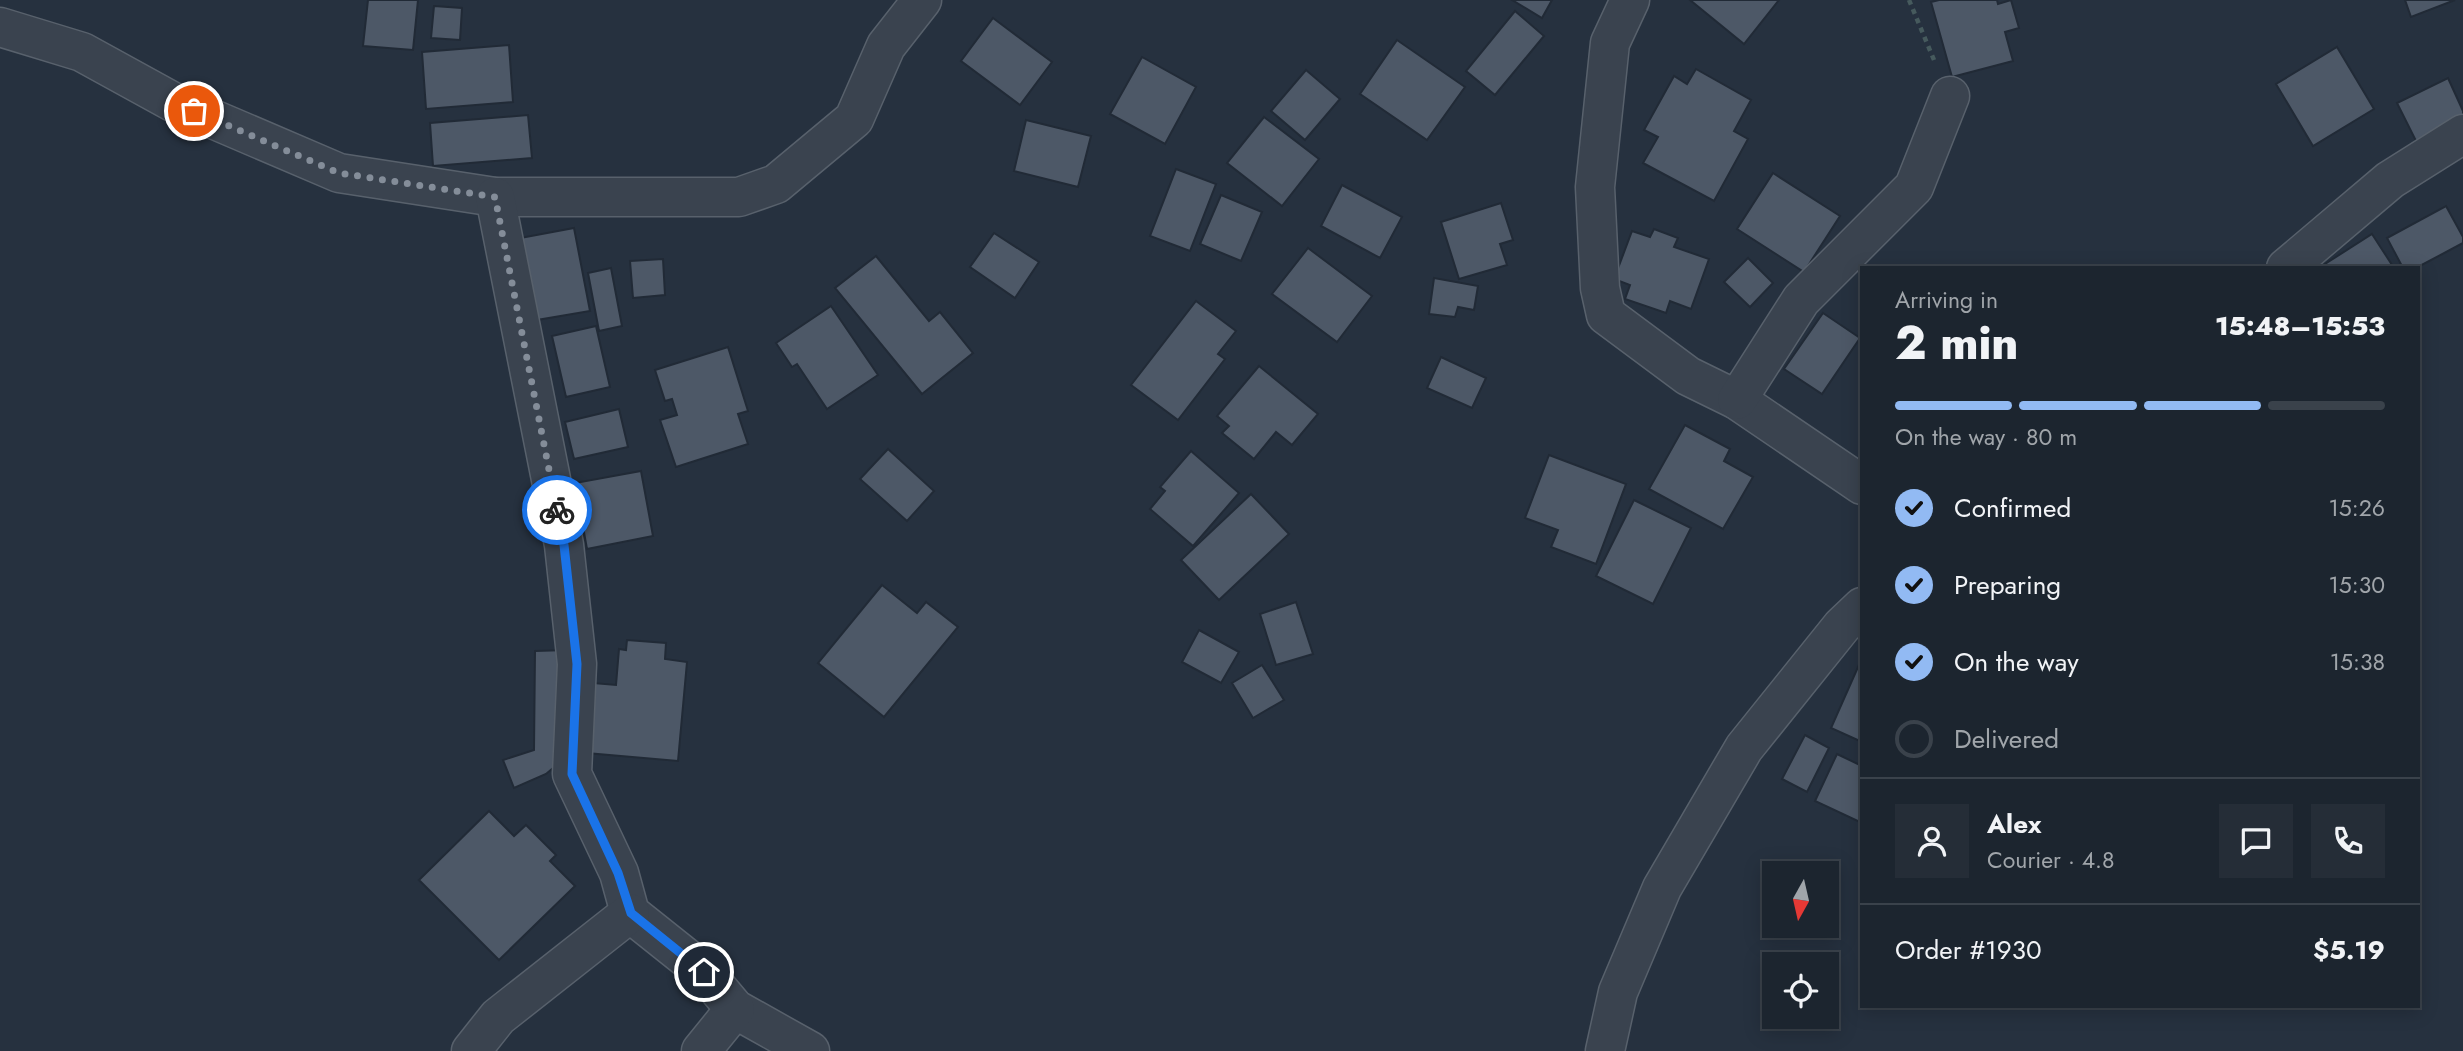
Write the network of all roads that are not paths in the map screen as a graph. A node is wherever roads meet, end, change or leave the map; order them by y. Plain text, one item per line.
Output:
1 (922, 0) edge
2 (1630, 0) edge
3 (0, 26) edge
4 (1950, 96) road end
5 (2463, 134) edge
6 (495, 197) junction
7 (2288, 266) edge
8 (1737, 400) junction
9 (1860, 484) edge
10 (1860, 609) edge
11 (631, 913) junction
12 (735, 1009) junction
13 (471, 1051) edge
14 (701, 1051) edge
15 (810, 1051) edge
16 (1605, 1051) edge

1 - 6 street
2 - 8 street
3 - 6 street
4 - 8 street
5 - 7 street
6 - 11 street
8 - 9 street
10 - 16 street
11 - 12 street
11 - 13 street
12 - 14 street
12 - 15 street

